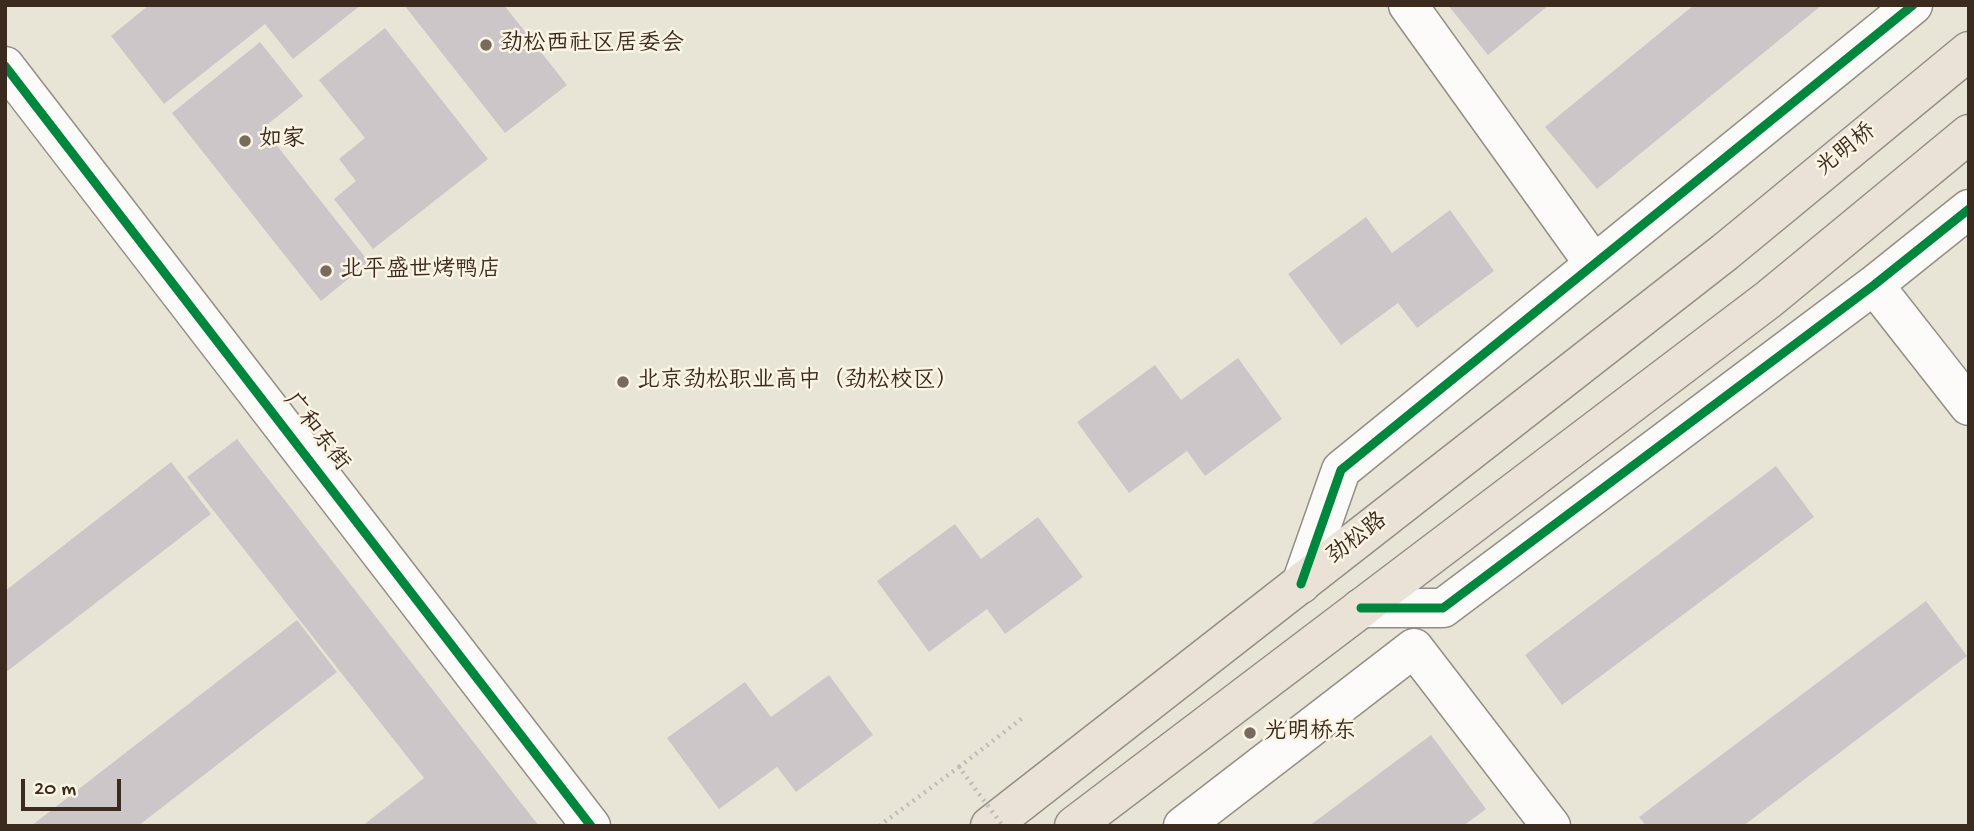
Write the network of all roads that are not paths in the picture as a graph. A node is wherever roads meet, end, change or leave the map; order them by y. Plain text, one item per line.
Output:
1 (1408, 5) edge
2 (1913, 5) edge
3 (1969, 51) edge
4 (5, 66) edge
5 (1969, 134) edge
6 (1969, 209) edge
7 (1725, 251) joint
8 (1594, 264) junction
9 (1874, 285) junction
10 (1969, 406) edge
11 (1301, 584) junction
12 (1362, 608) junction
13 (591, 826) edge
14 (990, 826) edge
15 (1074, 826) edge
16 (1184, 826) edge
17 (1551, 826) edge

1 - 8 street
2 - 8 street
3 - 7 main road, 光明桥
4 - 13 street, 广和东街
5 - 12 main road
6 - 9 street
7 - 11 main road, 劲松路
8 - 11 street
9 - 10 street
9 - 12 street
11 - 14 main road, 劲松路
12 - 15 main road
16 - 17 street

